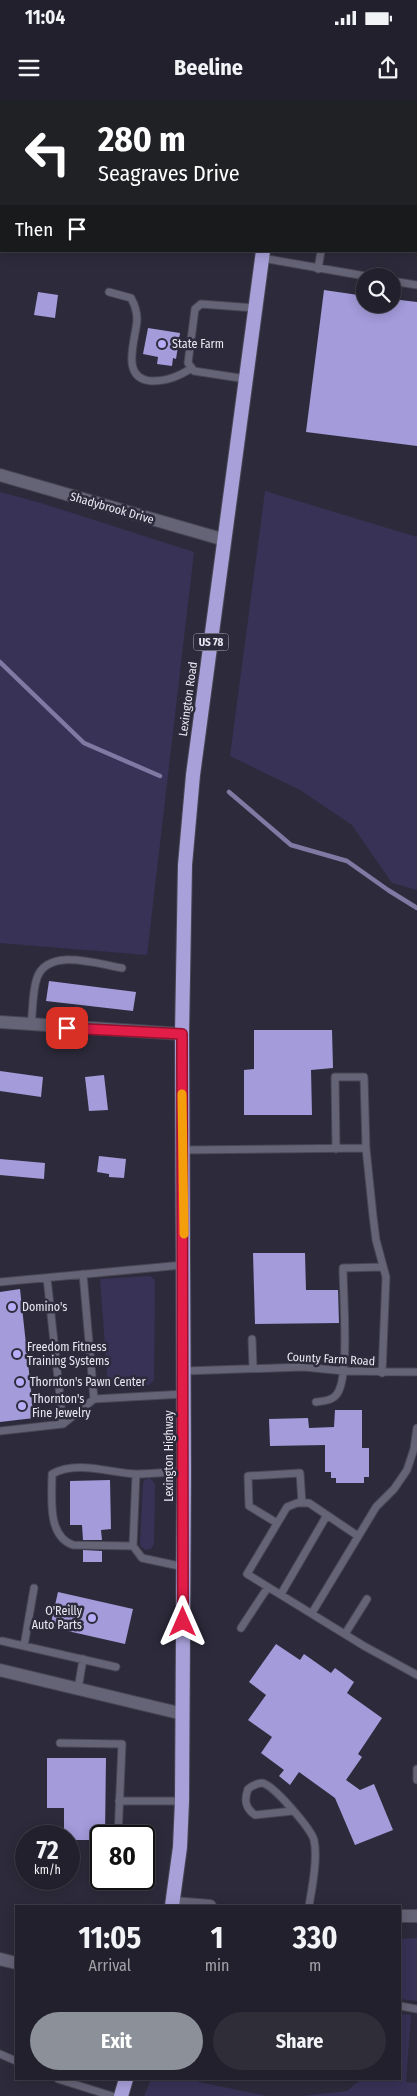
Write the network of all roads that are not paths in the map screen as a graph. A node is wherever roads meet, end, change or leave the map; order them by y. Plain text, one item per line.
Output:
1 (321, 252) edge
2 (263, 254) edge
3 (318, 269) junction
4 (356, 275) edge
5 (401, 282) edge
6 (417, 285) edge
7 (109, 292) dead end
8 (255, 308) junction
9 (193, 369) junction
10 (246, 379) junction
11 (0, 475) edge
12 (225, 540) junction
13 (122, 968) dead end
14 (0, 1022) edge
15 (32, 1025) junction
16 (182, 1034) junction
17 (366, 1148) junction
18 (336, 1149) junction
19 (183, 1150) junction
20 (184, 1265) junction
21 (383, 1267) junction
22 (83, 1274) junction
23 (47, 1278) junction
24 (0, 1282) edge
25 (252, 1339) dead end
26 (253, 1368) junction
27 (344, 1371) junction
28 (184, 1372) junction
29 (382, 1372) junction
30 (417, 1372) edge
31 (184, 1394) junction
32 (94, 1399) junction
33 (316, 1402) dead end
34 (63, 1424) junction
35 (417, 1428) edge
36 (0, 1431) edge
37 (184, 1471) junction
38 (136, 1474) junction
39 (302, 1503) junction
40 (327, 1515) junction
41 (277, 1523) junction
42 (358, 1536) junction
43 (133, 1546) junction
44 (184, 1567) junction
45 (268, 1586) junction
46 (34, 1588) dead end
47 (281, 1594) junction
48 (367, 1599) dead end
49 (312, 1613) junction
50 (241, 1628) dead end
51 (345, 1634) junction
52 (2, 1641) dead end
53 (24, 1646) junction
54 (83, 1659) junction
55 (116, 1667) dead end
56 (0, 1670) edge
57 (417, 1675) edge
58 (78, 1689) junction
59 (183, 1714) junction
60 (60, 1743) dead end
61 (417, 1769) edge
62 (417, 1780) edge
63 (119, 1801) junction
64 (182, 1801) junction
65 (293, 1811) junction
66 (118, 1825) edge
67 (173, 1905) edge
68 (309, 1905) edge
69 (401, 1916) edge
70 (417, 1916) edge
71 (0, 1959) edge
72 (15, 1963) edge
73 (401, 2006) edge
74 (417, 2009) edge
75 (0, 2054) edge
76 (15, 2061) edge
77 (61, 2080) edge
78 (126, 2080) edge
79 (112, 2096) edge
80 (121, 2096) edge

1 - 3 lane
2 - 3 lane
2 - 8 highway, Lexington Road / US 78
3 - 4 lane
5 - 6 lane
7 - 9 lane
8 - 9 lane
8 - 10 highway, Lexington Road / US 78
9 - 10 lane
10 - 12 highway, Lexington Road / US 78
11 - 12 street, Shadybrook Drive
12 - 16 highway, Lexington Road / US 78
13 - 15 lane
14 - 15 street
15 - 16 street
16 - 19 highway, Lexington Highway / US 78
17 - 18 lane
17 - 18 lane
17 - 21 lane
18 - 19 lane
19 - 20 highway, Lexington Highway / US 78
20 - 22 lane
20 - 28 highway, Lexington Highway / US 78
21 - 27 lane
21 - 29 lane
22 - 23 lane
22 - 32 lane
23 - 24 lane
23 - 34 lane
25 - 26 lane
26 - 27 lane, County Farm Road
26 - 28 lane, County Farm Road
27 - 29 lane, County Farm Road
27 - 33 lane
28 - 31 highway, Lexington Highway / US 78
29 - 30 lane, County Farm Road
31 - 32 lane
31 - 37 highway, Lexington Highway / US 78
32 - 34 lane
34 - 36 lane
35 - 42 lane
37 - 38 lane
37 - 44 highway, Lexington Highway / US 78
38 - 43 lane
38 - 43 lane
39 - 40 lane
39 - 41 lane
39 - 41 lane
40 - 42 lane
40 - 47 lane
41 - 45 lane
42 - 49 lane
43 - 44 lane
44 - 59 highway, Lexington Highway / US 78
45 - 47 lane
45 - 50 lane
46 - 53 lane
47 - 49 lane
48 - 51 lane
49 - 51 lane
51 - 57 lane
52 - 53 lane
53 - 54 lane
54 - 55 lane
54 - 58 lane
56 - 58 street
58 - 59 street
59 - 64 highway, Lexington Highway / US 78
60 - 63 lane
61 - 62 lane
63 - 64 lane
63 - 66 lane
64 - 67 highway, Lexington Highway / US 78
65 - 65 lane
65 - 68 lane
69 - 70 street
71 - 72 street
73 - 74 lane
75 - 76 lane
77 - 79 lane
78 - 80 highway

